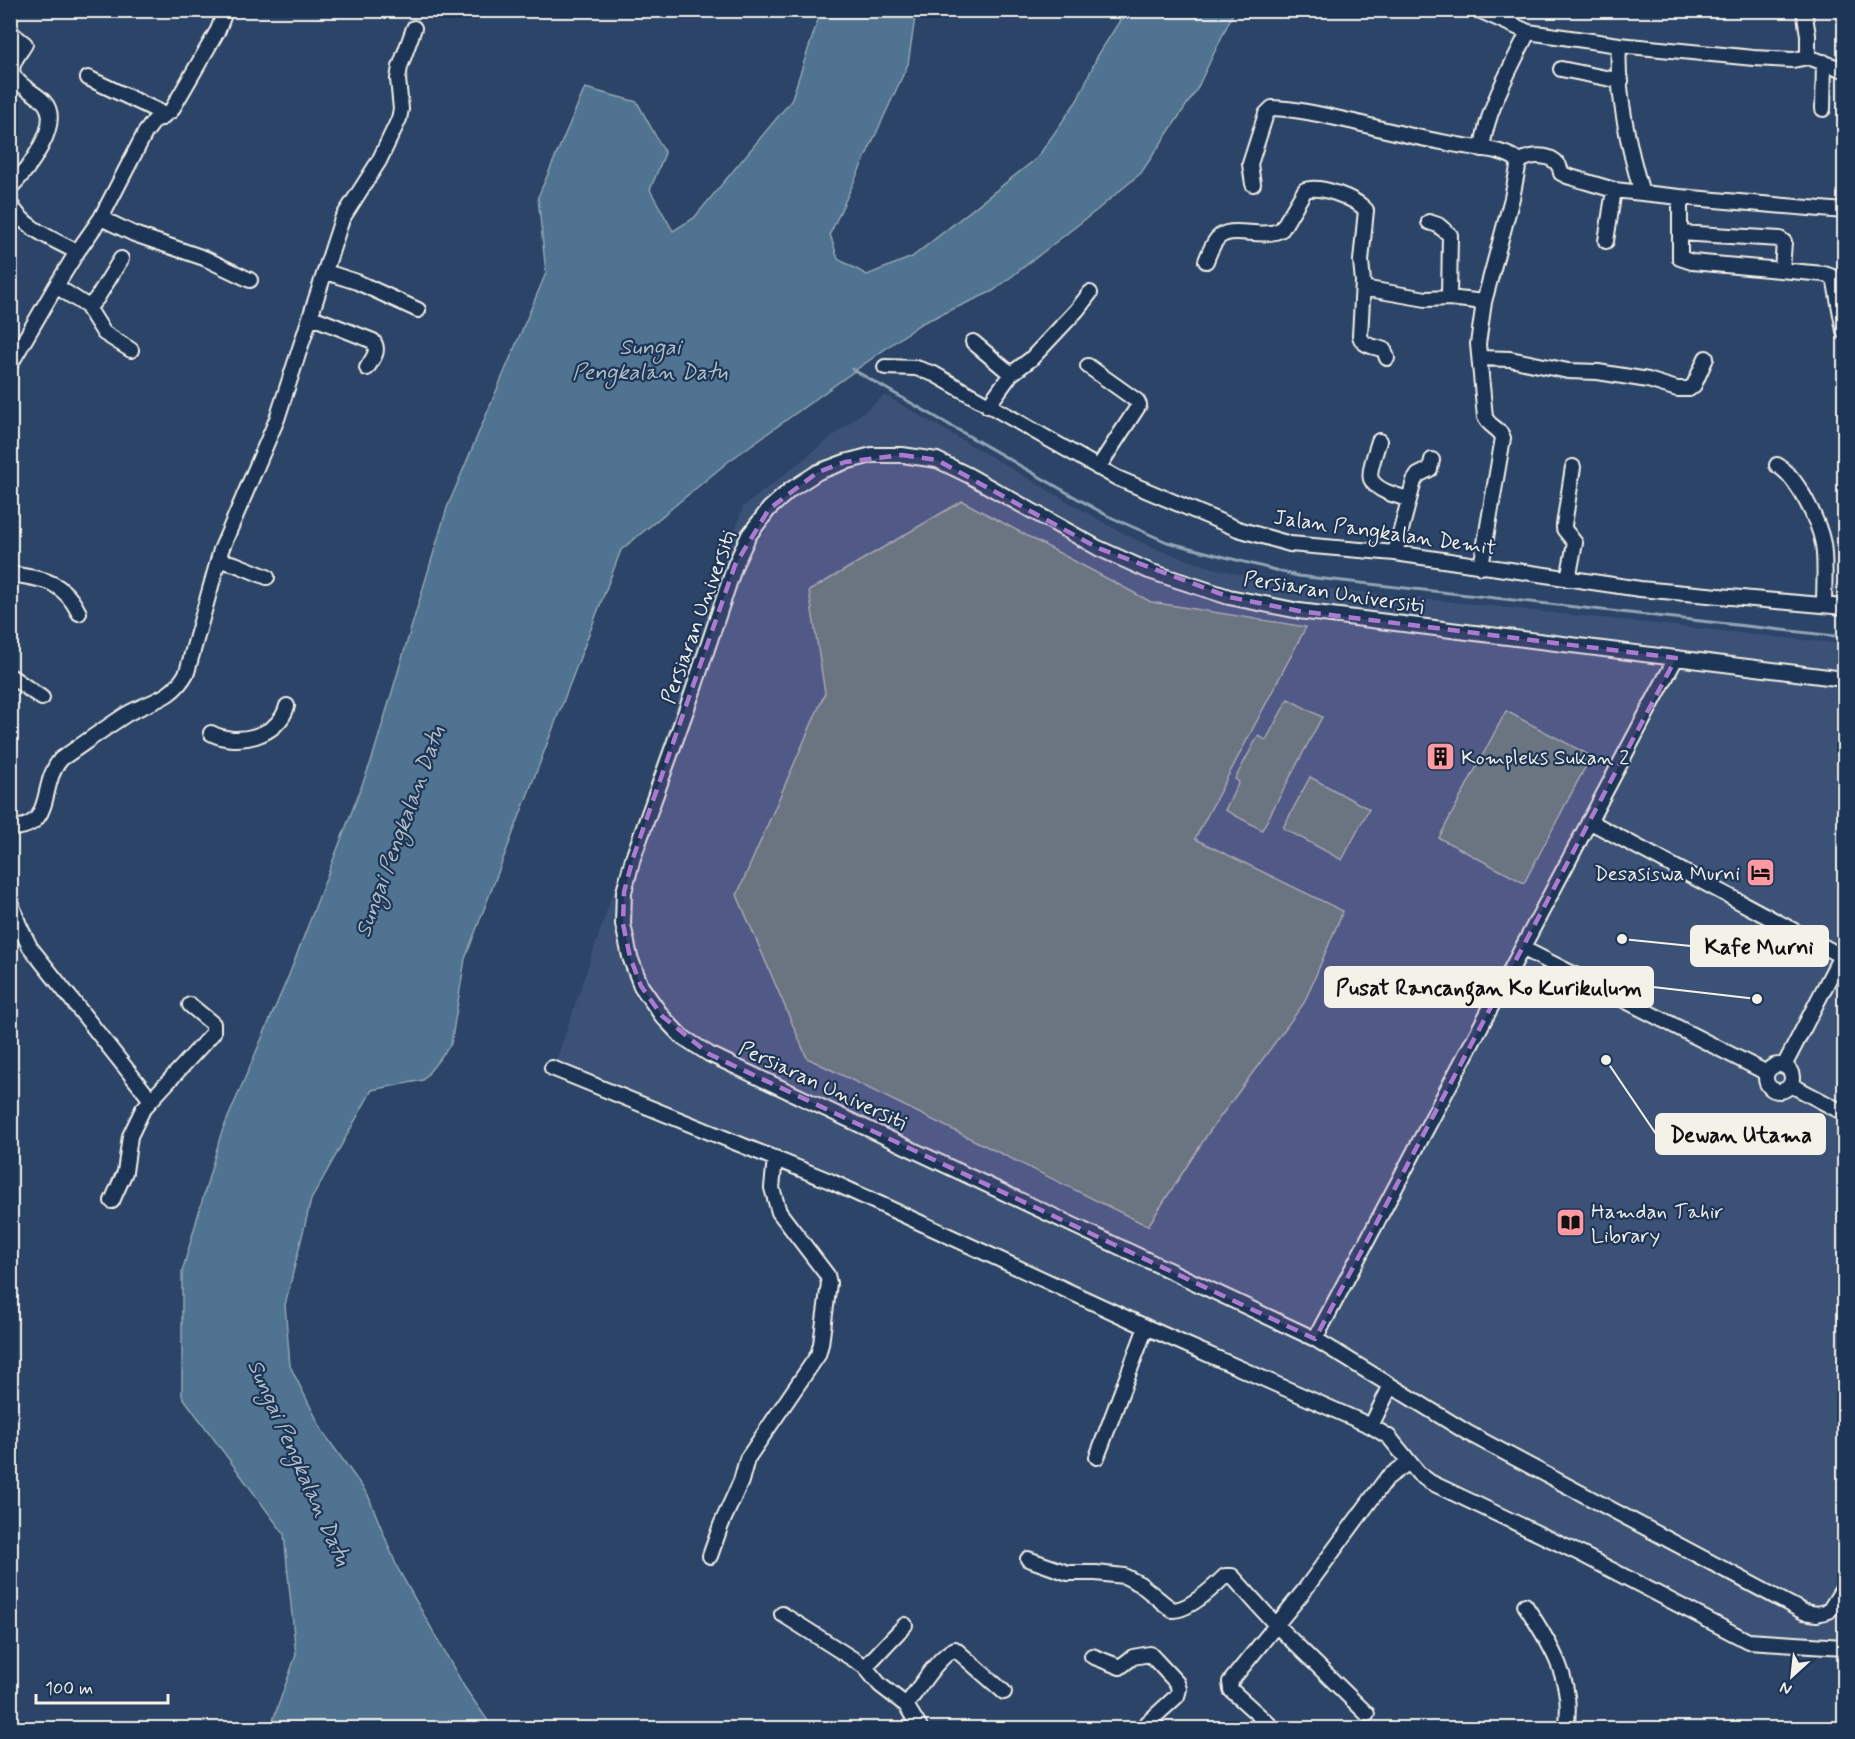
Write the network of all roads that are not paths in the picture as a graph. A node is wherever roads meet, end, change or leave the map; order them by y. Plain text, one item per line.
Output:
1 (219, 10) edge
2 (1479, 10) edge
3 (1804, 10) edge
4 (414, 28) dead end
5 (10, 32) edge
6 (1528, 32) junction
7 (1619, 45) junction
8 (1808, 57) junction
9 (1824, 62) junction
10 (1561, 69) dead end
11 (1845, 70) edge
12 (88, 78) dead end
13 (1621, 81) junction
14 (1823, 110) dead end
15 (162, 118) junction
16 (1482, 149) junction
17 (1519, 162) junction
18 (1253, 184) dead end
19 (10, 188) edge
20 (1614, 190) junction
21 (1642, 193) junction
22 (1680, 197) junction
23 (10, 203) edge
24 (1845, 211) edge
25 (102, 218) junction
26 (1429, 222) dead end
27 (1680, 233) junction
28 (1606, 241) dead end
29 (77, 252) junction
30 (121, 259) dead end
31 (1206, 261) dead end
32 (1782, 270) junction
33 (326, 272) junction
34 (250, 280) dead end
35 (56, 286) junction
36 (1363, 288) junction
37 (1090, 293) dead end
38 (1449, 298) junction
39 (1484, 302) junction
40 (88, 308) junction
41 (418, 309) dead end
42 (312, 316) junction
43 (1845, 331) edge
44 (973, 342) dead end
45 (131, 350) dead end
46 (1388, 358) dead end
47 (1480, 358) junction
48 (1706, 358) dead end
49 (10, 365) edge
50 (1088, 366) dead end
51 (885, 367) dead end
52 (367, 368) dead end
53 (1011, 374) junction
54 (988, 406) junction
55 (1379, 441) dead end
56 (1432, 460) dead end
57 (1777, 465) dead end
58 (1098, 468) junction
59 (1573, 468) dead end
60 (1409, 499) junction
61 (1395, 553) junction
62 (218, 560) junction
63 (1481, 567) junction
64 (10, 574) edge
65 (267, 577) dead end
66 (1568, 579) junction
67 (1824, 605) junction
68 (1845, 608) edge
69 (79, 613) dead end
70 (1676, 658) junction
71 (10, 676) edge
72 (1845, 679) edge
73 (42, 698) dead end
74 (288, 706) dead end
75 (211, 733) dead end
76 (1589, 821) junction
77 (10, 828) edge
78 (10, 900) edge
79 (1522, 948) junction
80 (1843, 953) edge
81 (190, 1005) dead end
82 (1784, 1066) junction
83 (552, 1068) dead end
84 (1767, 1073) junction
85 (1791, 1085) junction
86 (151, 1100) junction
87 (1845, 1113) edge
88 (775, 1158) junction
89 (112, 1201) dead end
90 (1146, 1327) junction
91 (1315, 1339) junction
92 (1390, 1387) junction
93 (1371, 1426) junction
94 (1097, 1457) dead end
95 (1409, 1462) junction
96 (710, 1556) dead end
97 (1028, 1559) dead end
98 (1845, 1587) edge
99 (1525, 1605) dead end
100 (782, 1614) dead end
101 (905, 1625) dead end
102 (1276, 1625) junction
103 (1845, 1647) edge
104 (1092, 1656) dead end
105 (864, 1666) junction
106 (1004, 1692) dead end
107 (906, 1705) junction
108 (1367, 1714) dead end
109 (1257, 1723) edge
110 (920, 1728) edge
111 (1142, 1728) edge
112 (1274, 1728) edge
113 (1566, 1728) edge

1 - 15 street
2 - 6 street
3 - 8 street
4 - 33 street
5 - 19 street
6 - 7 street
6 - 16 street
7 - 8 street
7 - 13 street
8 - 9 street
9 - 11 street
9 - 14 street
10 - 13 street
12 - 15 street
13 - 21 street
15 - 25 street
16 - 17 street
16 - 18 street
17 - 20 street
17 - 39 street
20 - 21 street
20 - 28 street
21 - 22 street
22 - 24 street
22 - 27 street
23 - 29 street
25 - 29 street
25 - 34 street
26 - 38 street
27 - 32 street
27 - 32 street
29 - 35 street
30 - 40 street
31 - 36 street
32 - 43 street
33 - 41 street
33 - 42 street
35 - 40 street
35 - 49 street
36 - 38 street
36 - 46 street
37 - 53 street
38 - 39 street
39 - 47 street
40 - 45 street
42 - 52 street
42 - 62 street
44 - 53 street
47 - 48 street
47 - 63 street
50 - 58 street
51 - 54 street, Jalan Pangkalan Demit
53 - 54 street
54 - 58 street, Jalan Pangkalan Demit
55 - 60 street
56 - 60 street
57 - 67 street
58 - 61 street, Jalan Pangkalan Demit
59 - 66 street
60 - 61 street
61 - 63 street, Jalan Pangkalan Demit
62 - 65 street
62 - 77 street
63 - 66 street, Jalan Pangkalan Demit
64 - 69 street
66 - 67 street, Jalan Pangkalan Demit
67 - 68 street, Jalan Pangkalan Demit
70 - 72 street, Persiaran Universiti
70 - 76 street
70 - 91 street, Persiaran Universiti
71 - 73 street
74 - 75 street
76 - 79 street
76 - 80 street
78 - 86 street
79 - 84 street
79 - 91 street
80 - 82 street
81 - 86 street
82 - 84 street
82 - 85 street
83 - 88 street
84 - 85 street
85 - 87 street
86 - 89 street
88 - 90 street
88 - 96 street
90 - 93 street
90 - 94 street
91 - 92 street, Persiaran Universiti
92 - 93 street
92 - 98 street, Persiaran Universiti
93 - 95 street
95 - 102 street
95 - 103 street
97 - 102 street
99 - 113 street
100 - 105 street
101 - 105 street
102 - 108 street
102 - 109 street
104 - 111 street
105 - 107 street
106 - 107 street
107 - 110 street
109 - 112 street

